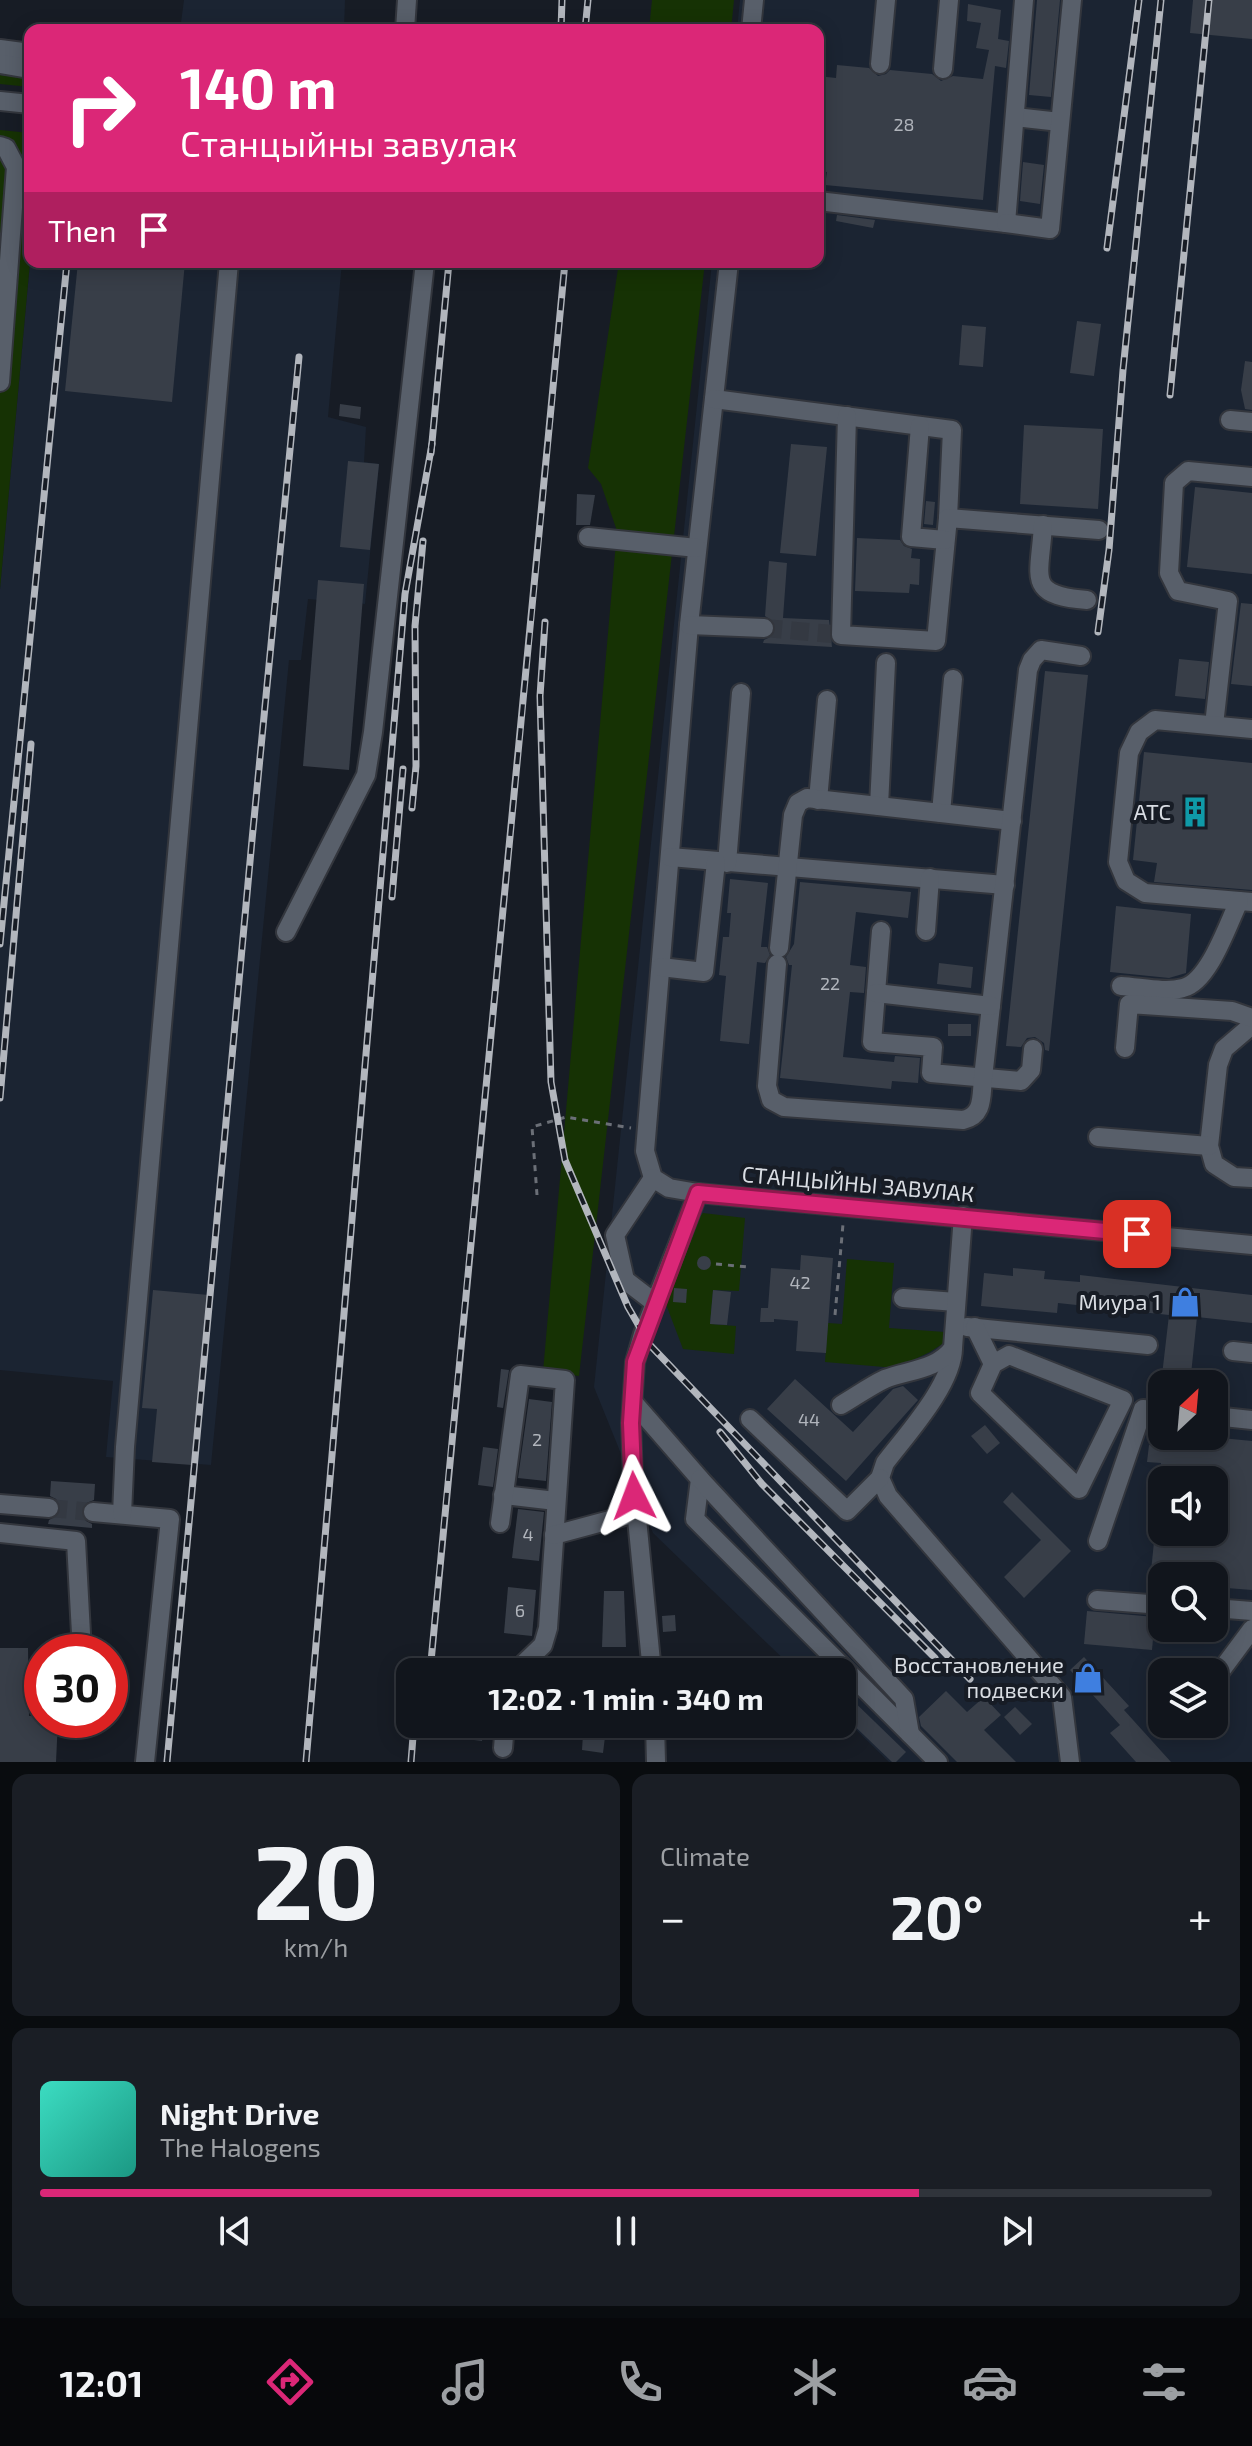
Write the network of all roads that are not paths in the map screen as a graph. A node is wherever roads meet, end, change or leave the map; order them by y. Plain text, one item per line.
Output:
1 (407, 0) edge
2 (754, 0) edge
3 (886, 0) edge
4 (949, 0) edge
5 (1024, 0) edge
6 (1072, 0) edge
7 (405, 24) edge
8 (752, 24) edge
9 (0, 49) edge
10 (24, 52) edge
11 (0, 64) edge
12 (880, 64) dead end
13 (24, 68) edge
14 (943, 69) dead end
15 (0, 89) edge
16 (24, 91) edge
17 (0, 101) edge
18 (24, 103) edge
19 (1015, 117) junction
20 (1060, 122) junction
21 (0, 146) edge
22 (824, 202) edge
23 (1006, 223) junction
24 (228, 268) edge
25 (424, 268) edge
26 (728, 268) edge
27 (2, 334) edge
28 (0, 382) edge
29 (714, 399) junction
30 (847, 416) junction
31 (1230, 420) dead end
32 (1252, 422) edge
33 (920, 426) junction
34 (1252, 477) edge
35 (948, 518) junction
36 (1043, 525) junction
37 (1099, 530) dead end
38 (588, 537) dead end
39 (945, 540) junction
40 (697, 548) junction
41 (1087, 600) dead end
42 (689, 625) junction
43 (764, 628) tunnel mouth
44 (1081, 656) dead end
45 (886, 663) dead end
46 (953, 679) dead end
47 (741, 693) dead end
48 (827, 700) dead end
49 (1214, 725) junction
50 (1252, 729) edge
51 (818, 800) junction
52 (879, 806) junction
53 (941, 813) junction
54 (1012, 821) junction
55 (670, 857) junction
56 (722, 862) junction
57 (786, 868) junction
58 (930, 878) junction
59 (1005, 885) junction
60 (1246, 901) edge
61 (881, 931) dead end
62 (926, 931) dead end
63 (286, 932) dead end
64 (661, 967) junction
65 (1121, 986) dead end
66 (876, 993) junction
67 (991, 1006) junction
68 (1252, 1018) edge
69 (1252, 1025) edge
70 (1125, 1048) dead end
71 (1033, 1049) dead end
72 (983, 1078) junction
73 (1098, 1137) dead end
74 (1209, 1146) junction
75 (653, 1178) junction
76 (1252, 1178) edge
77 (698, 1193) junction
78 (963, 1216) junction
79 (1252, 1245) edge
80 (903, 1298) dead end
81 (956, 1302) junction
82 (655, 1303) junction
83 (954, 1325) junction
84 (975, 1327) junction
85 (1148, 1345) dead end
86 (953, 1348) junction
87 (1233, 1351) dead end
88 (1252, 1353) edge
89 (993, 1364) junction
90 (633, 1402) junction
91 (841, 1405) dead end
92 (1148, 1410) edge
93 (1228, 1417) edge
94 (750, 1419) dead end
95 (1252, 1420) edge
96 (880, 1478) junction
97 (700, 1479) junction
98 (503, 1495) junction
99 (556, 1501) junction
100 (0, 1504) edge
101 (49, 1508) tunnel mouth
102 (93, 1512) tunnel mouth
103 (636, 1513) junction
104 (122, 1514) junction
105 (500, 1523) dead end
106 (0, 1533) edge
107 (554, 1535) junction
108 (1098, 1541) dead end
109 (1097, 1600) dead end
110 (1148, 1604) edge
111 (1228, 1609) edge
112 (1252, 1611) edge
113 (1252, 1629) edge
114 (81, 1634) edge
115 (530, 1658) edge
116 (651, 1658) edge
117 (1228, 1661) edge
118 (910, 1734) junction
119 (504, 1738) edge
120 (655, 1738) edge
121 (503, 1748) dead end
122 (145, 1762) edge
123 (656, 1762) edge
124 (938, 1762) edge
125 (1070, 1762) edge

1 - 7 street
2 - 8 street
3 - 12 street
4 - 14 street
5 - 19 street
6 - 20 street
9 - 10 street
11 - 13 street
15 - 16 street
17 - 18 street
19 - 20 street
19 - 23 street
20 - 23 street
21 - 27 street
22 - 23 street
24 - 104 street
25 - 63 street
26 - 29 street
27 - 28 street
29 - 30 street
29 - 40 street
30 - 33 street
30 - 39 street
31 - 32 street
33 - 35 street
33 - 39 street
34 - 49 street
35 - 36 street
35 - 39 street
36 - 37 street
36 - 41 street
38 - 40 street
40 - 42 street
42 - 43 street
42 - 55 street
44 - 54 street
45 - 52 street
46 - 53 street
47 - 56 street
48 - 51 street
49 - 50 street
49 - 60 street
51 - 52 street
51 - 57 street
52 - 53 street
53 - 54 street
54 - 59 street
55 - 56 street
55 - 64 street
56 - 57 street
56 - 64 street
57 - 58 street
57 - 72 street
58 - 59 street
58 - 62 street
59 - 67 street
60 - 65 street
61 - 66 street
64 - 75 street
66 - 67 street
66 - 72 street
67 - 72 street
68 - 70 street
69 - 74 street
71 - 72 street
73 - 74 street
74 - 76 street
75 - 77 street, СТАНЦЫЙНЫ ЗАВУЛАК
75 - 82 street
77 - 78 street, СТАНЦЫЙНЫ ЗАВУЛАК
77 - 82 street
78 - 79 street, СТАНЦЫЙНЫ ЗАВУЛАК
78 - 81 street
80 - 81 street
81 - 83 street
82 - 90 street
83 - 84 street
83 - 86 street
84 - 85 street
84 - 89 street
86 - 91 street
86 - 96 street
87 - 88 street
89 - 89 street
90 - 97 street
90 - 103 street
92 - 108 street
93 - 95 street
94 - 96 street
96 - 125 street
97 - 118 street
97 - 118 street
98 - 99 street
98 - 99 street
98 - 105 street
99 - 107 street
100 - 101 street
102 - 104 street
103 - 107 street
103 - 116 street
104 - 122 street
106 - 114 street
107 - 115 street
109 - 110 street
111 - 112 street
113 - 117 street
118 - 124 street
119 - 121 street
120 - 123 street

